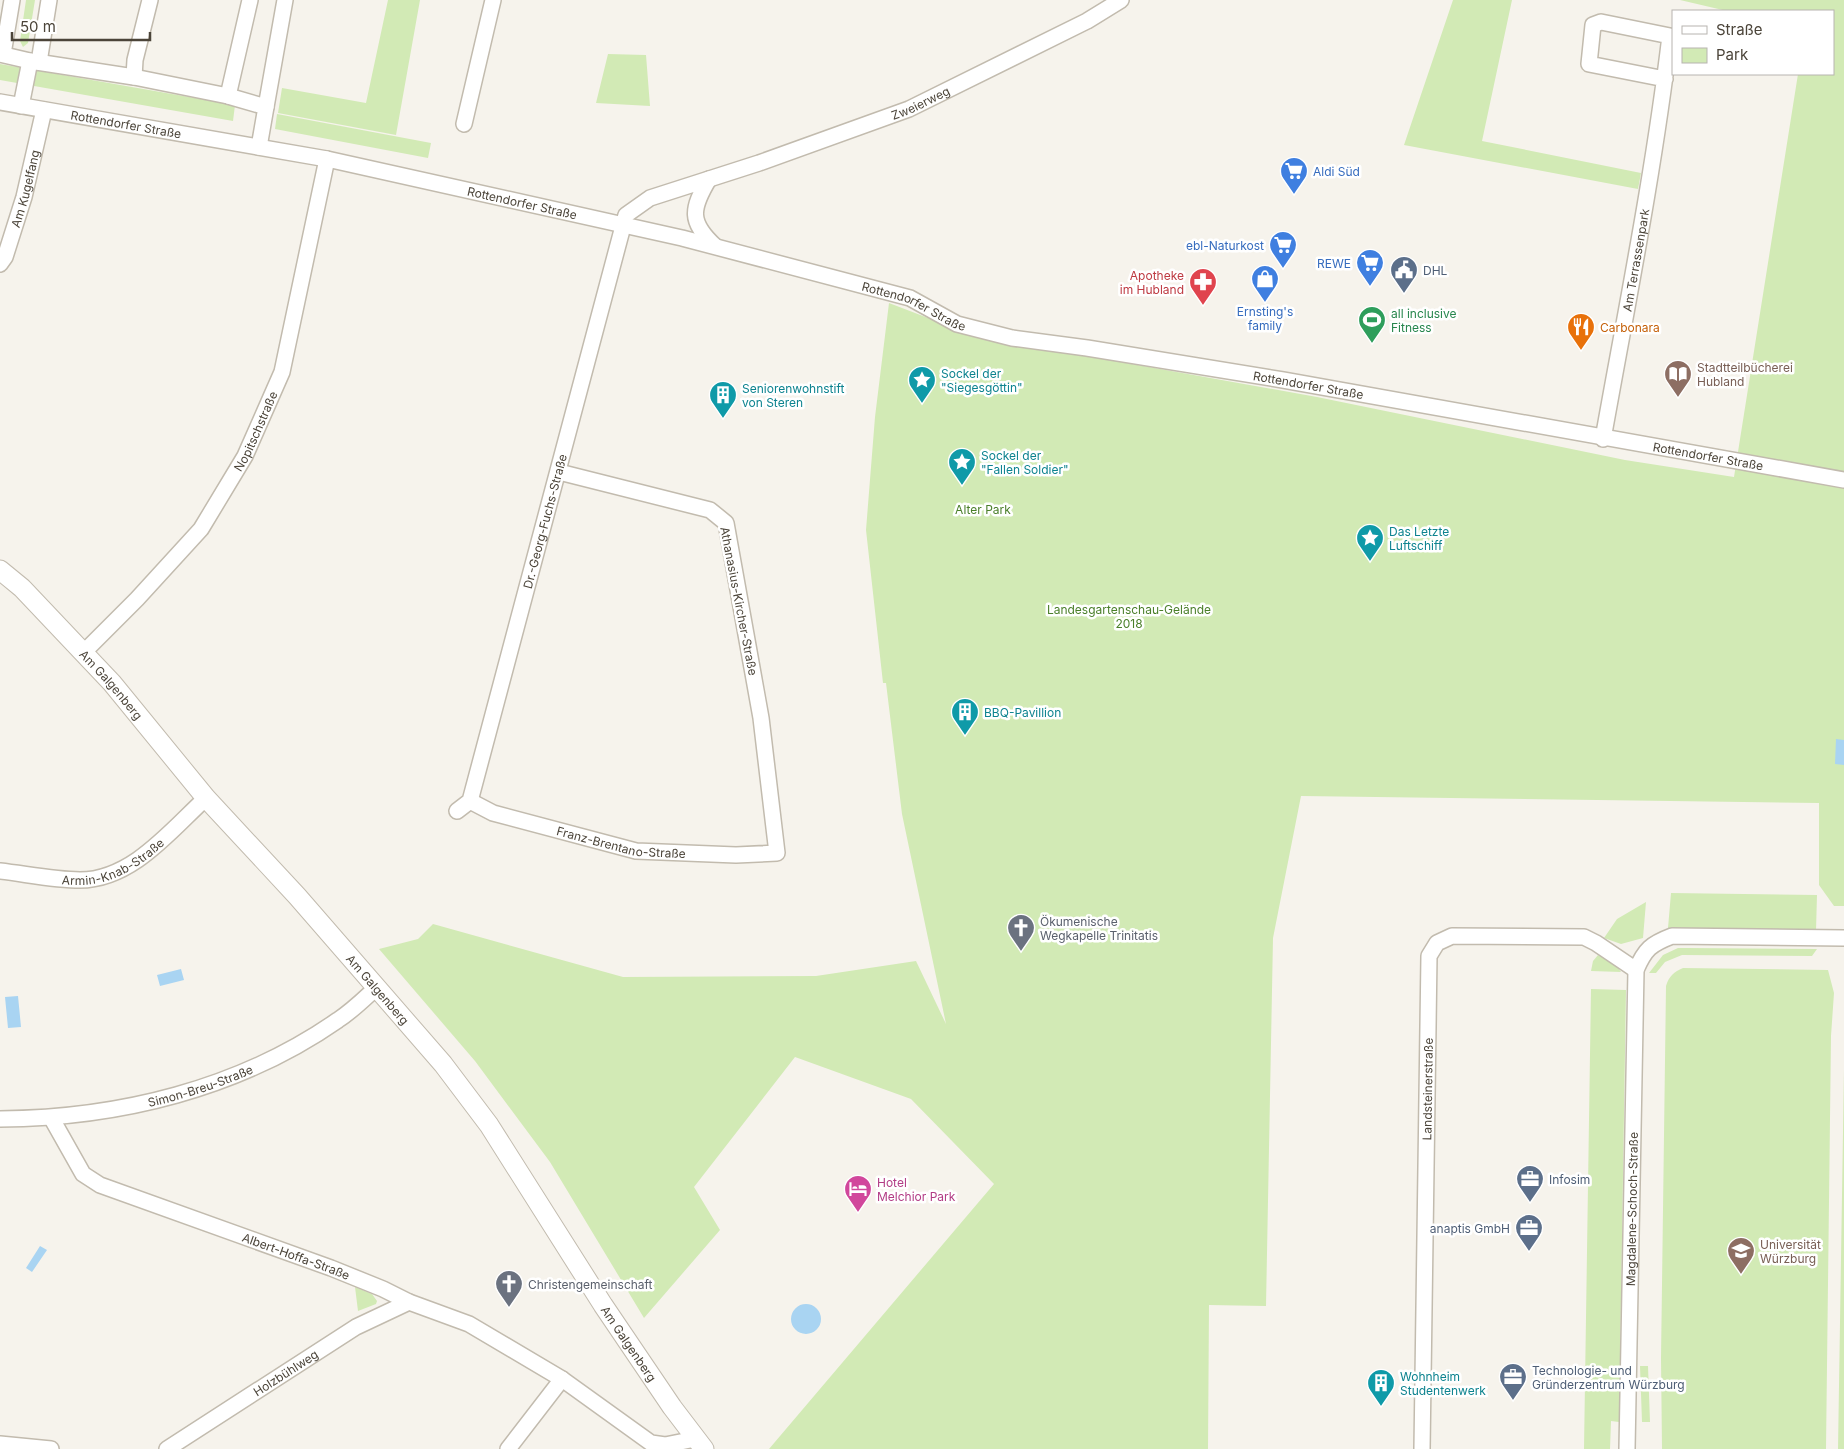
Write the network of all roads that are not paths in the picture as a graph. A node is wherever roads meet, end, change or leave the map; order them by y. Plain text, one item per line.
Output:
1 (12, 0) edge
2 (49, 0) edge
3 (150, 0) edge
4 (250, 0) edge
5 (286, 0) edge
6 (493, 0) edge
7 (1121, 0) edge
8 (1, 54) edge
9 (35, 62) junction
10 (134, 77) junction
11 (1665, 80) junction
12 (228, 96) junction
13 (0, 102) edge
14 (21, 106) junction
15 (266, 107) junction
16 (44, 110) junction
17 (464, 124) dead end
18 (259, 147) junction
19 (327, 159) junction
20 (709, 180) junction
21 (622, 225) junction
22 (715, 246) junction
23 (0, 264) edge
24 (1603, 439) junction
25 (558, 472) junction
26 (1839, 480) edge
27 (0, 570) edge
28 (84, 652) junction
29 (206, 798) junction
30 (470, 801) junction
31 (458, 811) dead end
32 (777, 853) joint
33 (0, 871) edge
34 (1844, 938) edge
35 (1636, 970) junction
36 (376, 988) junction
37 (0, 1119) edge
38 (52, 1119) junction
39 (409, 1302) junction
40 (562, 1379) junction
41 (0, 1444) edge
42 (699, 1444) edge
43 (51, 1449) edge
44 (167, 1449) edge
45 (508, 1449) edge
46 (1422, 1449) edge
47 (1627, 1449) edge

1 - 8 street
2 - 9 street
3 - 10 street
4 - 12 street
5 - 15 street
6 - 17 street
7 - 20 street, Zweierweg
8 - 9 street
9 - 10 street
9 - 14 street
10 - 12 street
11 - 11 street, Am Terrassenpark
11 - 24 street, Am Terrassenpark
12 - 15 street
13 - 14 street, Rottendorfer Straße
14 - 16 street, Rottendorfer Straße
15 - 18 street
16 - 18 street, Rottendorfer Straße
16 - 23 street, Am Kugelfang
18 - 19 street, Rottendorfer Straße
19 - 21 street, Rottendorfer Straße
19 - 28 street, Nopitschstraße
20 - 21 street, Zweierweg
20 - 22 street
21 - 22 street, Rottendorfer Straße
21 - 25 street, Dr.-Georg-Fuchs-Straße
22 - 24 street, Rottendorfer Straße
24 - 26 street, Rottendorfer Straße
25 - 30 street, Dr.-Georg-Fuchs-Straße
25 - 32 street, Athanasius-Kircher-Straße
27 - 28 street, Am Galgenberg
28 - 29 street, Am Galgenberg
29 - 33 street, Armin-Knab-Straße
29 - 36 street, Am Galgenberg
30 - 31 street
30 - 32 street, Franz-Brentano-Straße
34 - 35 street
35 - 46 street, Landsteinerstraße
35 - 47 street, Magdalene-Schoch-Straße
36 - 38 street, Simon-Breu-Straße
36 - 42 street, Am Galgenberg
37 - 38 street, Simon-Breu-Straße
38 - 39 street, Albert-Hoffa-Straße
39 - 40 street, Albert-Hoffa-Straße
39 - 44 street, Holzbühlweg
40 - 42 street, Albert-Hoffa-Straße
40 - 45 street
41 - 43 street

